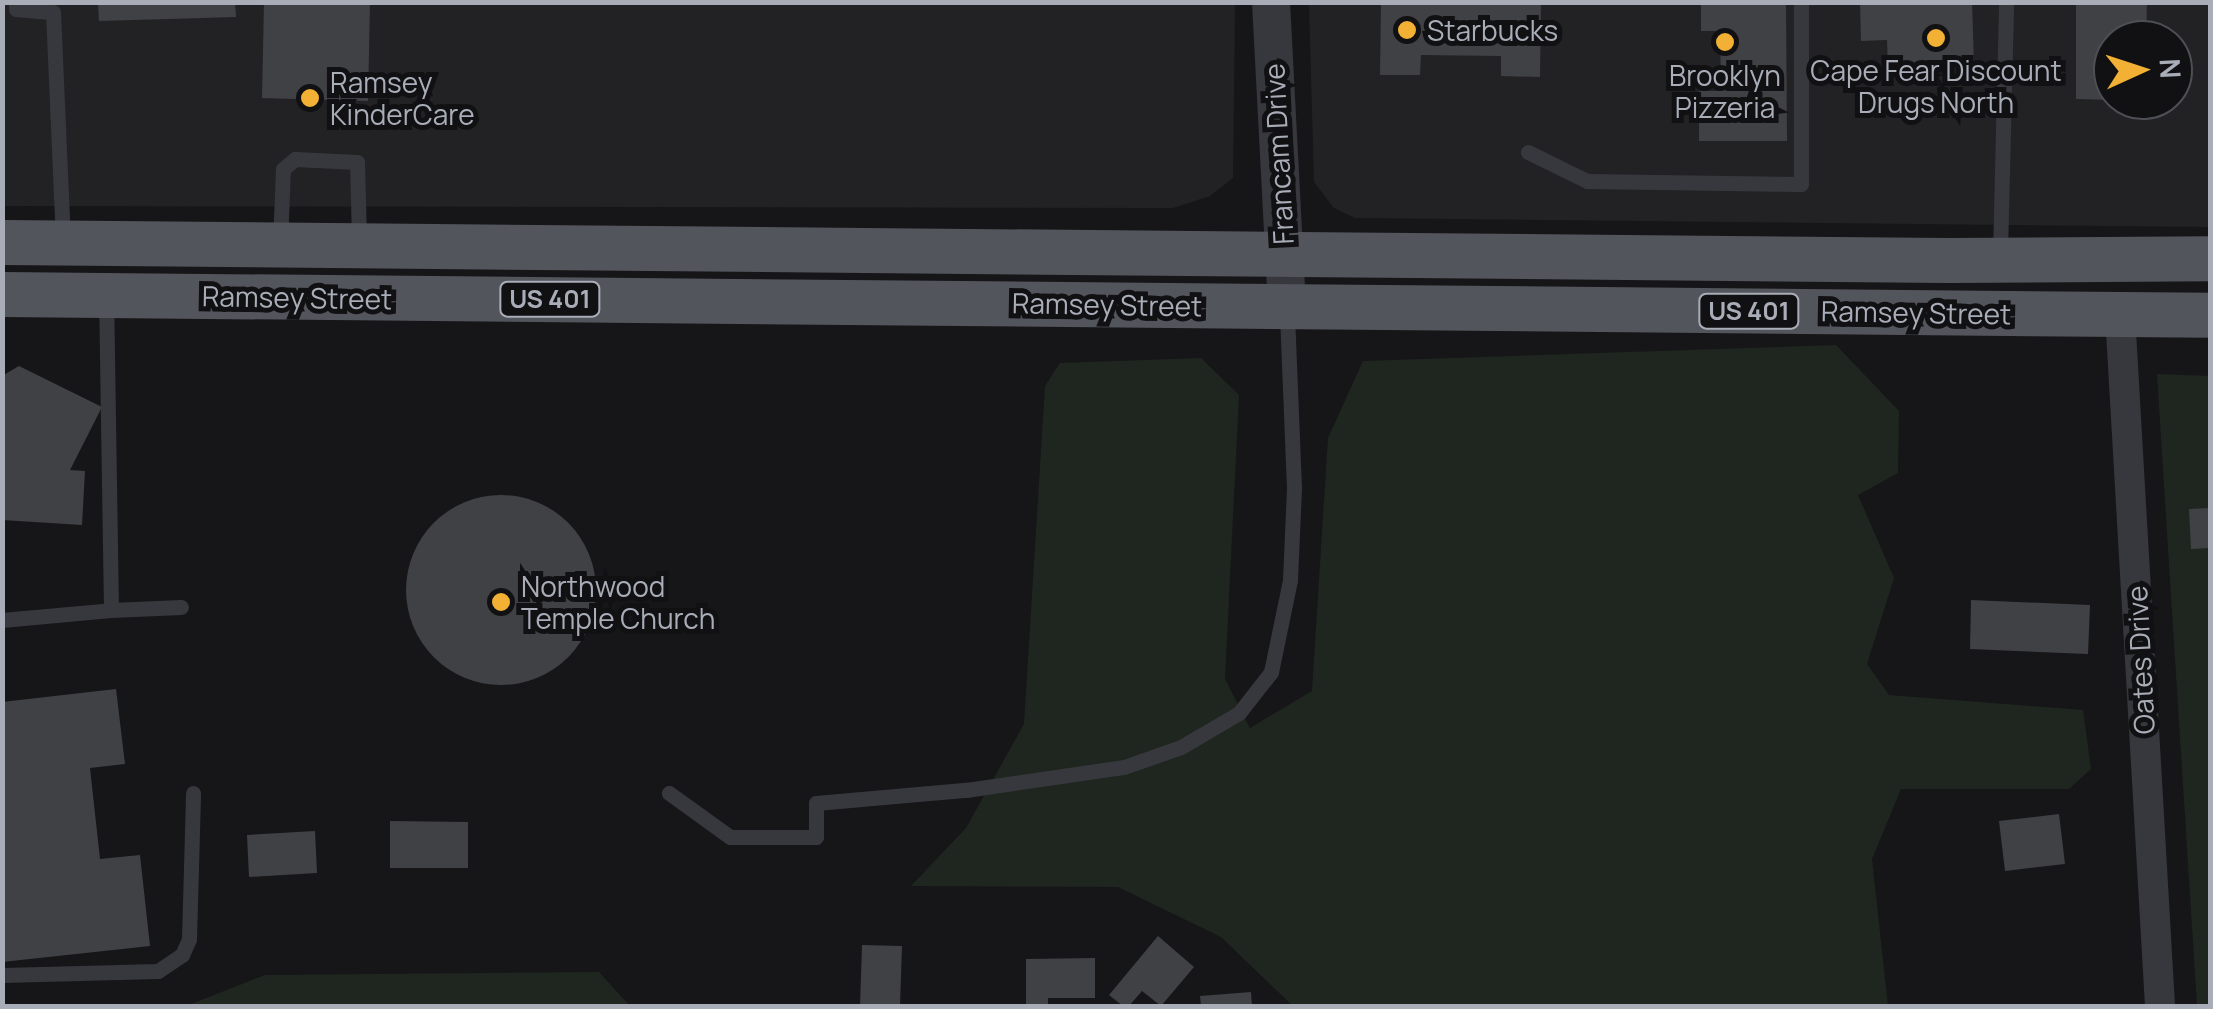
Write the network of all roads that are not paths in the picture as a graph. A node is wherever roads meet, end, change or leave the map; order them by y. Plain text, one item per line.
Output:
1 (16, 2) edge
2 (1272, 2) edge
3 (1800, 2) edge
4 (2006, 2) edge
5 (1528, 152) dead end
6 (2, 242) edge
7 (63, 242) junction
8 (280, 245) junction
9 (358, 245) junction
10 (1283, 254) junction
11 (2210, 258) edge
12 (2000, 260) junction
13 (2, 294) edge
14 (106, 295) junction
15 (1287, 306) junction
16 (2120, 314) junction
17 (2210, 315) edge
18 (181, 607) dead end
19 (111, 610) junction
20 (2, 620) edge
21 (193, 793) dead end
22 (669, 793) dead end
23 (2, 975) edge
24 (2160, 1006) edge

1 - 7 lane
2 - 10 street, Francam Drive
3 - 5 lane
4 - 12 lane
6 - 7 main road, Ramsey Street / US 401
7 - 8 main road, Ramsey Street / US 401
8 - 9 main road, Ramsey Street / US 401
8 - 9 lane
9 - 10 main road, Ramsey Street / US 401
10 - 12 main road, Ramsey Street / US 401
10 - 15 street, Francam Drive
11 - 12 main road, Ramsey Street / US 401
13 - 14 main road, Ramsey Street / US 401
14 - 15 main road, Ramsey Street / US 401
14 - 19 lane
15 - 16 main road, Ramsey Street / US 401
15 - 22 lane
16 - 17 main road, Ramsey Street / US 401
16 - 24 street, Oates Drive
18 - 19 lane
19 - 20 lane
21 - 23 lane

